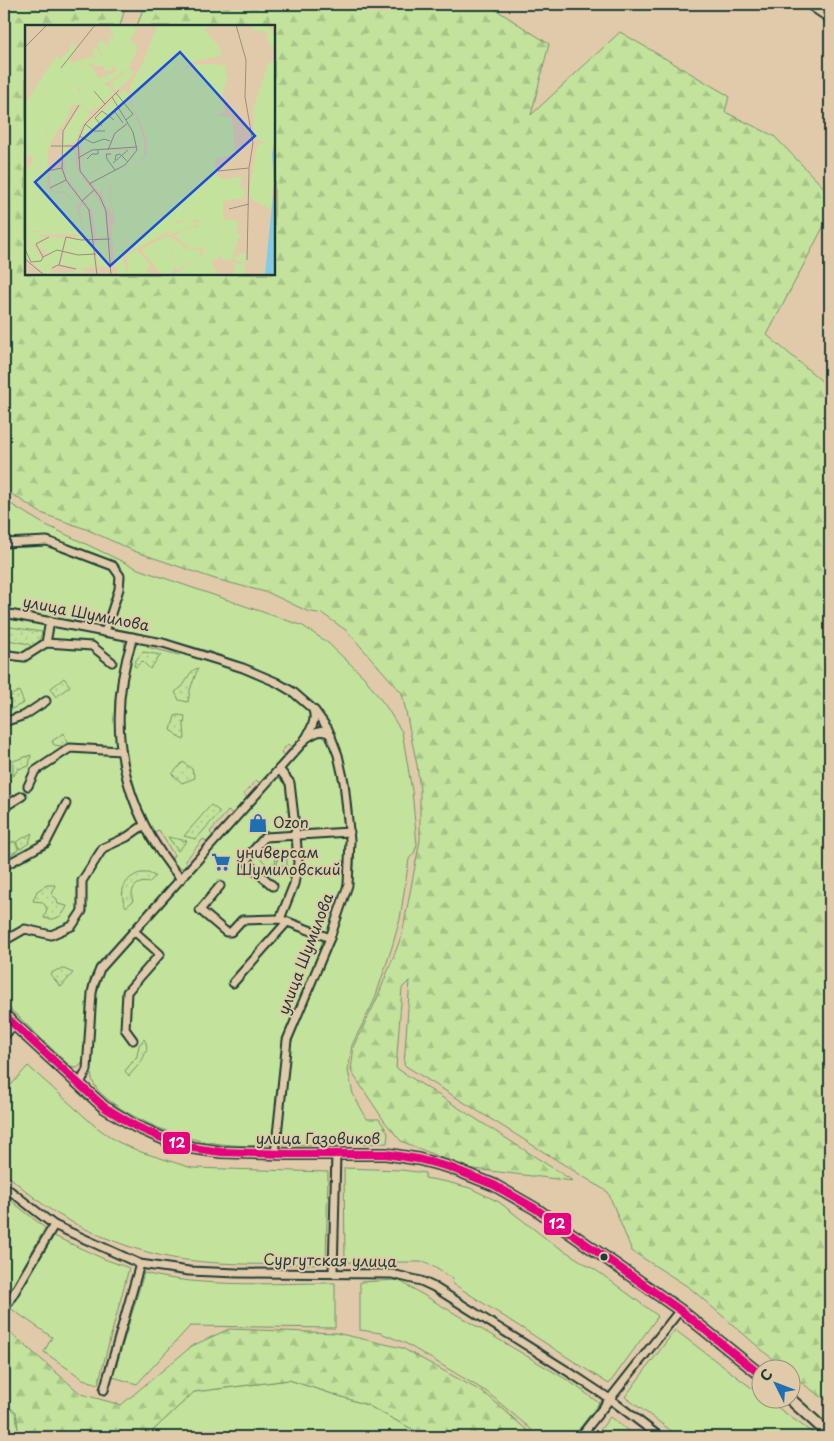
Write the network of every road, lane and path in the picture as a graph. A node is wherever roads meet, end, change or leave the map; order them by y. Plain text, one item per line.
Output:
1 (808, 4) edge
2 (830, 19) edge
3 (4, 543) edge
4 (4, 613) edge
5 (50, 621) junction
6 (105, 632) junction
7 (133, 637) junction
8 (46, 643) junction
9 (4, 650) edge
10 (112, 662) dead end
11 (46, 701) dead end
12 (310, 706) junction
13 (323, 721) junction
14 (4, 722) edge
15 (312, 725) junction
16 (319, 731) junction
17 (331, 735) junction
18 (305, 740) junction
19 (121, 751) junction
20 (279, 768) junction
21 (28, 786) dead end
22 (22, 796) dead end
23 (66, 804) dead end
24 (4, 807) edge
25 (144, 825) junction
26 (350, 832) junction
27 (296, 835) junction
28 (4, 866) edge
29 (181, 879) junction
30 (220, 886) dead end
31 (273, 886) dead end
32 (280, 919) junction
33 (287, 922) junction
34 (134, 931) junction
35 (330, 938) junction
36 (4, 941) edge
37 (233, 982) dead end
38 (4, 1015) edge
39 (14, 1025) junction
40 (4, 1036) edge
41 (133, 1040) dead end
42 (79, 1085) junction
43 (336, 1153) junction
44 (275, 1154) junction
45 (4, 1186) edge
46 (54, 1225) junction
47 (140, 1264) junction
48 (333, 1273) junction
49 (4, 1310) edge
50 (680, 1310) junction
51 (752, 1368) edge
52 (104, 1390) dead end
53 (610, 1399) junction
54 (800, 1408) edge
55 (830, 1435) edge
56 (580, 1437) edge
57 (660, 1437) edge

1 - 2 street
3 - 6 street
4 - 5 street, улица Шумилова
5 - 6 street, улица Шумилова
5 - 8 street
6 - 7 street, улица Шумилова
7 - 12 street, улица Шумилова
7 - 19 street
8 - 9 street
8 - 10 street
11 - 14 street
12 - 13 street, улица Шумилова
12 - 15 street
13 - 15 street
13 - 16 street
13 - 17 street, улица Шумилова
15 - 18 street
16 - 17 street
16 - 18 street
17 - 26 street, улица Шумилова
18 - 20 street
19 - 21 street
19 - 25 street
20 - 27 street
20 - 29 street
22 - 24 street
23 - 28 street
25 - 29 street
25 - 36 street
26 - 27 street
26 - 35 street, улица Шумилова
27 - 31 street
27 - 32 street
29 - 34 street
30 - 32 street
32 - 33 street
33 - 35 street
33 - 37 street
34 - 41 street
34 - 42 street
35 - 44 street, улица Шумилова
38 - 39 street, улица Газовиков
39 - 40 street
39 - 42 street, улица Газовиков
42 - 44 street, улица Газовиков
43 - 44 street, улица Газовиков
43 - 48 street
43 - 50 street, улица Газовиков
45 - 46 street, Сургутская улица
46 - 47 street, Сургутская улица
46 - 49 street
47 - 48 street, Сургутская улица
47 - 52 street
48 - 53 street, Сургутская улица
50 - 51 street, улица Газовиков
50 - 53 street
53 - 56 street
53 - 57 street, Сургутская улица
54 - 55 street

